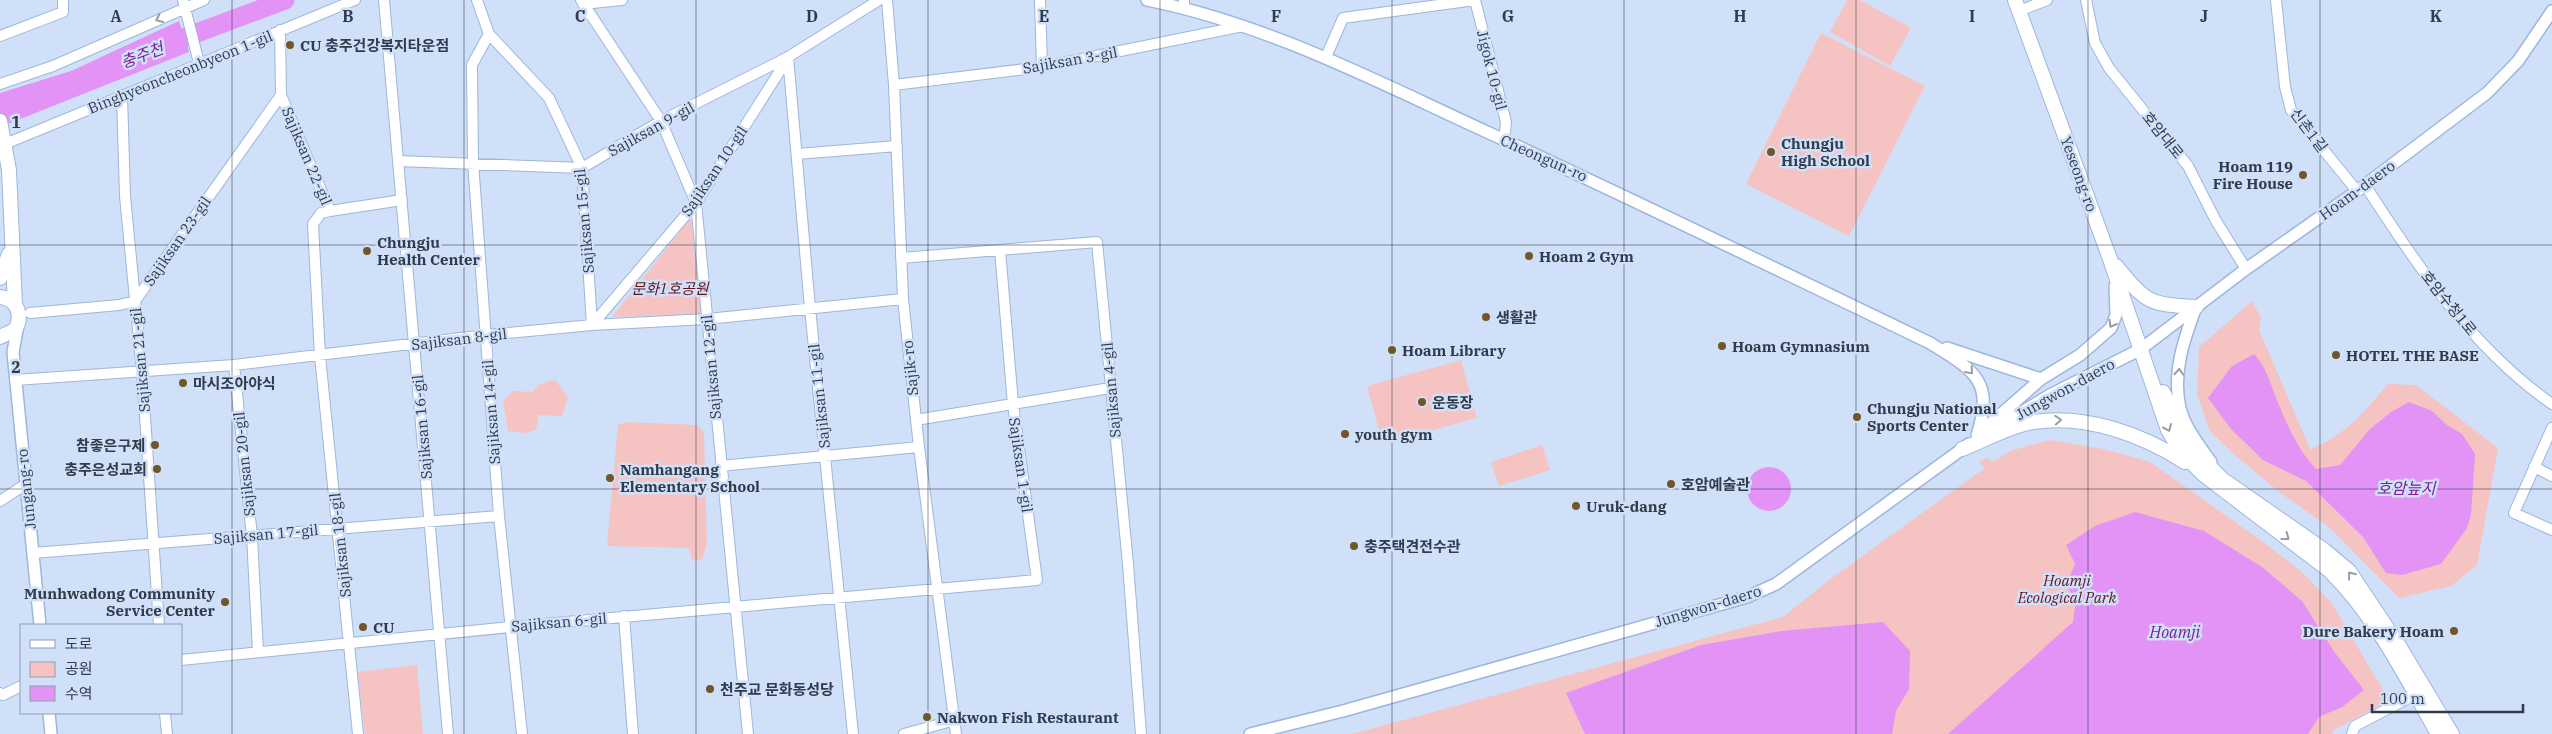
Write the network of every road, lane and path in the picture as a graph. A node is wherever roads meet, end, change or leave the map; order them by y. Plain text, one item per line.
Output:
1 (63, 0) edge
2 (204, 0) edge
3 (355, 0) edge
4 (384, 0) edge
5 (477, 0) edge
6 (622, 0) edge
7 (879, 0) edge
8 (887, 0) edge
9 (1040, 0) edge
10 (1147, 0) edge
11 (2047, 0) edge
12 (2086, 0) edge
13 (2276, 0) edge
14 (582, 2) edge
15 (184, 4) edge
16 (1184, 4) edge
17 (330, 5) edge
18 (2017, 6) edge
19 (2552, 11) edge
20 (1245, 26) junction
21 (280, 30) junction
22 (489, 34) junction
23 (0, 36) edge
24 (1326, 57) junction
25 (788, 58) junction
26 (198, 62) junction
27 (1042, 67) junction
28 (0, 84) edge
29 (894, 85) junction
30 (281, 95) junction
31 (122, 96) junction
32 (0, 121) edge
33 (661, 121) junction
34 (4, 140) junction
35 (1504, 140) junction
36 (897, 146) junction
37 (797, 154) junction
38 (398, 161) junction
39 (473, 162) junction
40 (582, 168) junction
41 (2361, 188) junction
42 (402, 200) junction
43 (696, 203) junction
44 (330, 211) junction
45 (12, 241) junction
46 (1000, 250) junction
47 (901, 258) junction
48 (2110, 259) junction
49 (2246, 269) junction
50 (0, 278) edge
51 (0, 297) edge
52 (903, 299) junction
53 (135, 301) junction
54 (2196, 307) junction
55 (810, 308) junction
56 (20, 314) junction
57 (707, 319) junction
58 (592, 325) junction
59 (486, 335) junction
60 (0, 338) edge
61 (1930, 343) junction
62 (414, 344) junction
63 (2141, 349) junction
64 (13, 352) junction
65 (320, 356) junction
66 (234, 366) junction
67 (142, 372) junction
68 (2041, 379) junction
69 (16, 380) junction
70 (1110, 388) junction
71 (1013, 404) junction
72 (2552, 404) edge
73 (916, 420) junction
74 (2552, 428) edge
75 (1977, 435) junction
76 (919, 447) junction
77 (1962, 449) junction
78 (825, 456) junction
79 (720, 466) junction
80 (2534, 467) junction
81 (2200, 471) junction
82 (2552, 476) edge
83 (2222, 479) junction
84 (26, 484) junction
85 (0, 501) edge
86 (499, 516) junction
87 (430, 520) junction
88 (338, 528) junction
89 (2552, 530) edge
90 (252, 536) junction
91 (154, 543) junction
92 (33, 553) junction
93 (938, 590) junction
94 (840, 598) junction
95 (734, 606) junction
96 (624, 616) junction
97 (40, 624) edge
98 (158, 624) edge
99 (511, 627) junction
100 (440, 635) junction
101 (350, 643) junction
102 (258, 652) junction
103 (182, 660) edge
104 (20, 686) edge
105 (2420, 692) junction
106 (1, 696) edge
107 (49, 714) edge
108 (165, 714) edge
109 (954, 720) junction
110 (51, 734) edge
111 (167, 734) edge
112 (358, 734) edge
113 (448, 734) edge
114 (522, 734) edge
115 (633, 734) edge
116 (748, 734) edge
117 (853, 734) edge
118 (904, 734) edge
119 (956, 734) edge
120 (1141, 734) edge
121 (1250, 734) edge
122 (2352, 734) edge
123 (2438, 734) edge
124 (2452, 734) edge

1 - 23 street
2 - 15 street
3 - 17 street, Binghyeoncheonbyeon 1-gil
4 - 38 street, Sajiksan 16-gil
5 - 22 street, Sajiksan 15-gil
6 - 14 street
7 - 25 street, Sajiksan 9-gil
8 - 29 street, Sajik-ro
9 - 27 street
10 - 16 street, Cheongun-ro
11 - 18 street
12 - 49 street, 호암대로
13 - 41 street, 신촌1길
14 - 33 street, Sajiksan 12-gil
15 - 26 street
15 -> 28 street
16 - 20 street, Cheongun-ro
17 - 21 street, Binghyeoncheonbyeon 1-gil
18 - 48 main road, Yeseong-ro
19 - 41 street, Hoam-daero
20 - 24 street, Cheongun-ro
20 - 27 street, Sajiksan 3-gil
21 - 26 street, Binghyeoncheonbyeon 1-gil
21 - 30 street, Sajiksan 22-gil
22 - 39 street, Sajiksan 14-gil
22 - 40 street, Sajiksan 15-gil
24 - 35 street, Cheongun-ro
24 - 35 street, Jigok 10-gil
25 - 33 street, Sajiksan 9-gil
25 - 37 street, Sajiksan 11-gil
25 - 43 street, Sajiksan 10-gil
26 - 31 street, Binghyeoncheonbyeon 1-gil
27 - 29 street, Sajiksan 3-gil
29 - 36 street, Sajik-ro
30 - 44 street, Sajiksan 22-gil
30 - 53 street, Sajiksan 23-gil
31 - 34 street, Binghyeoncheonbyeon 1-gil
31 - 53 street, Sajiksan 21-gil
32 - 34 main road
33 - 40 street, Sajiksan 9-gil
33 - 43 street, Sajiksan 12-gil
34 - 45 main road
35 - 61 street, Cheongun-ro
36 - 37 street
36 - 47 street, Sajik-ro
37 - 55 street, Sajiksan 11-gil
38 - 39 street
38 - 42 street, Sajiksan 16-gil
39 - 40 street
39 - 59 street, Sajiksan 14-gil
40 - 58 street, Sajiksan 15-gil
41 - 49 street, Hoam-daero
41 - 72 street, 호암수청1로
42 - 44 street, Sajiksan 22-gil
42 - 62 street, Sajiksan 16-gil
43 - 57 street, Sajiksan 12-gil
43 - 58 street, Sajiksan 10-gil
44 - 65 street, Sajiksan 18-gil
45 - 50 main road
45 - 56 main road
46 - 47 street, Sajiksan 4-gil
46 - 70 street, Sajiksan 4-gil
46 - 71 street, Sajiksan 1-gil
47 - 52 street, Sajik-ro
48 - 54 main road
48 - 63 main road, Yeseong-ro
48 -> 68 street
49 - 54 street, Hoam-daero
51 - 56 main road
52 - 55 street, Sajiksan 8-gil
52 - 73 street, Sajik-ro
53 - 56 street, Sajiksan 23-gil
53 - 67 street, Sajiksan 21-gil
54 - 63 street, Hoam-daero
83 -> 54 street
55 - 57 street, Sajiksan 8-gil
55 - 78 street, Sajiksan 11-gil
56 - 60 main road
56 - 64 street, Jungang-ro
57 - 58 street, Sajiksan 8-gil
57 - 79 street, Sajiksan 12-gil
58 - 59 street, Sajiksan 8-gil
59 - 62 street, Sajiksan 8-gil
59 - 86 street, Sajiksan 14-gil
60 - 64 street
61 - 68 street
61 -> 75 street
62 - 65 street, Sajiksan 8-gil
62 - 87 street, Sajiksan 16-gil
63 - 77 street, Jungwon-daero
63 -> 81 main road
63 - 83 main road
64 - 69 street, Jungang-ro
65 - 66 street, Sajiksan 8-gil
65 - 88 street, Sajiksan 18-gil
66 - 67 street, Sajiksan 8-gil
66 - 90 street, Sajiksan 20-gil
67 - 69 street, Sajiksan 8-gil
67 - 91 street, Sajiksan 21-gil
68 - 75 street
69 - 84 street, Jungang-ro
70 - 71 street
70 - 120 street, Sajiksan 4-gil
71 - 73 street
71 - 93 street, Sajiksan 1-gil
73 - 76 street, Sajik-ro
74 - 80 street
75 - 77 street
76 - 78 street
76 - 93 street, Sajik-ro
77 -> 81 main road
77 - 121 street, Jungwon-daero
78 - 79 street
78 - 94 street, Sajiksan 11-gil
79 - 95 street, Sajiksan 12-gil
80 - 82 street
80 - 89 street
81 -> 105 main road
105 -> 83 main road
84 - 85 street
84 - 92 street, Jungang-ro
86 - 87 street, Sajiksan 17-gil
86 - 99 street, Sajiksan 14-gil
87 - 88 street, Sajiksan 17-gil
87 - 100 street, Sajiksan 16-gil
88 - 90 street, Sajiksan 17-gil
88 - 101 street, Sajiksan 18-gil
90 - 91 street, Sajiksan 17-gil
90 - 102 street, Sajiksan 20-gil
91 - 92 street, Sajiksan 17-gil
91 - 98 street, Sajiksan 21-gil
92 - 97 street, Jungang-ro
93 - 94 street, Sajiksan 6-gil
93 - 109 street, Sajik-ro
94 - 95 street, Sajiksan 6-gil
94 - 117 street, Sajiksan 11-gil
95 - 96 street, Sajiksan 6-gil
95 - 116 street, Sajiksan 12-gil
96 - 99 street, Sajiksan 6-gil
96 - 115 street
99 - 100 street, Sajiksan 6-gil
99 - 114 street, Sajiksan 14-gil
100 - 101 street, Sajiksan 6-gil
100 - 113 street, Sajiksan 16-gil
101 - 102 street, Sajiksan 6-gil
101 - 112 street, Sajiksan 18-gil
102 - 103 street, Sajiksan 6-gil
104 - 106 street
105 - 122 street
105 - 123 main road
105 - 124 main road
107 - 110 street
108 - 111 street
109 - 118 street
109 - 119 street, Sajik-ro

